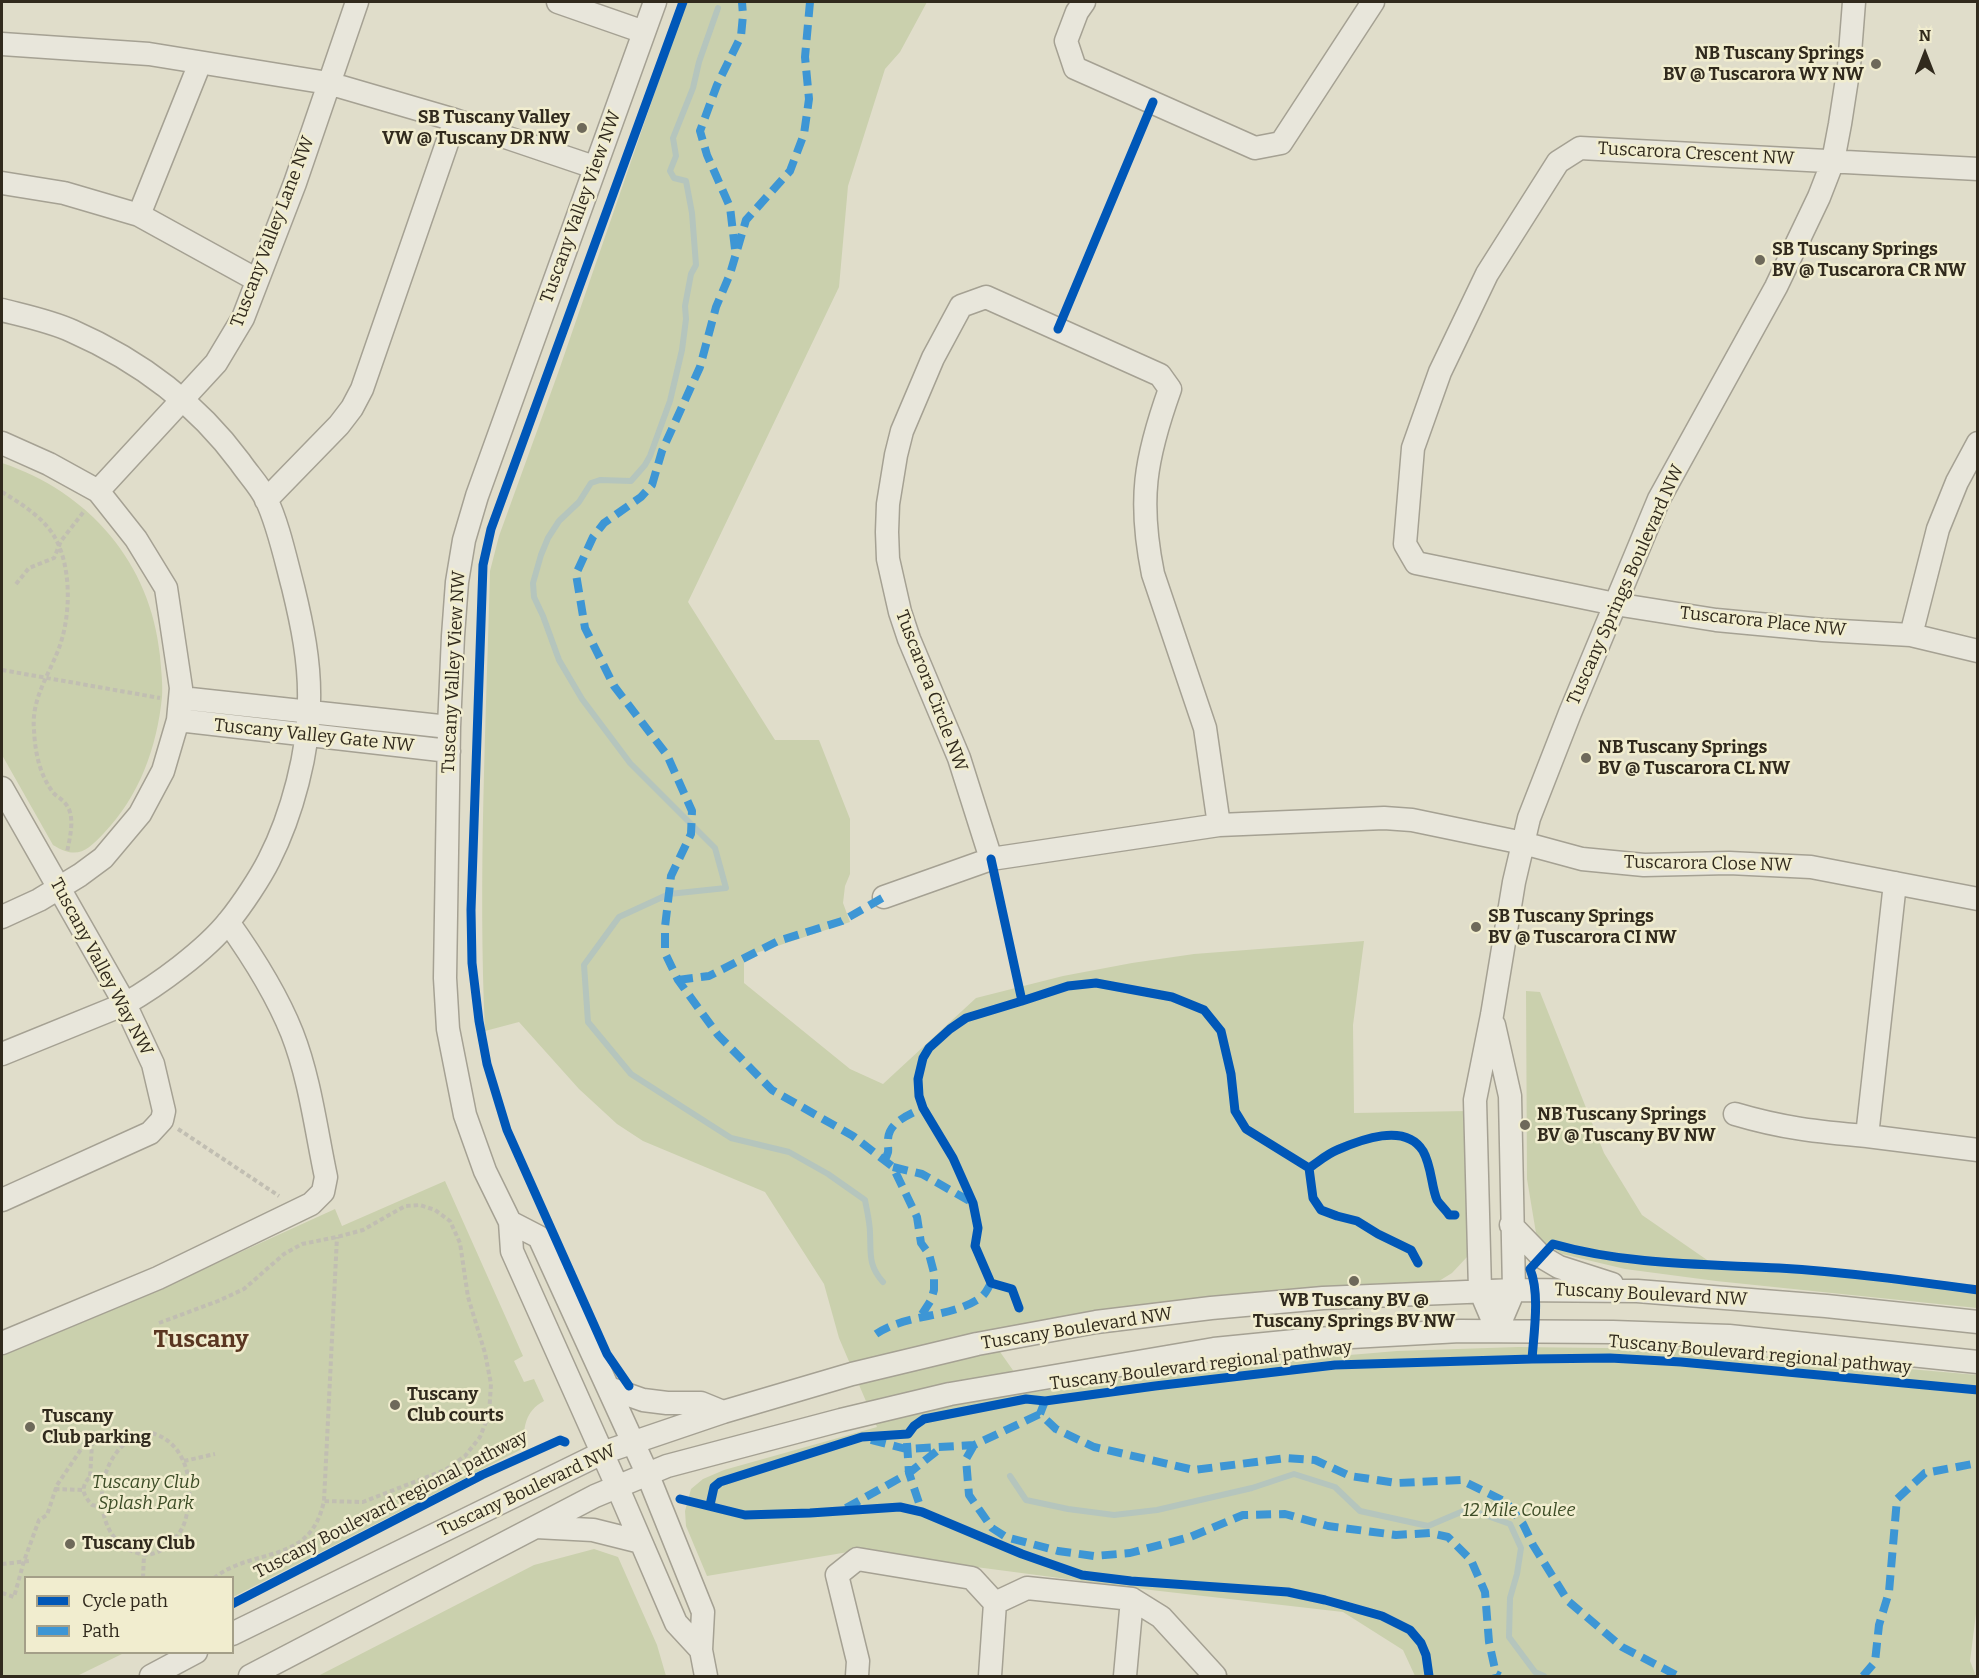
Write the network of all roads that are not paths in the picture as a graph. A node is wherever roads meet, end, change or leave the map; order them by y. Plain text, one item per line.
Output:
1 (357, 2) edge
2 (558, 2) edge
3 (655, 2) edge
4 (1084, 2) edge
5 (1372, 2) edge
6 (1854, 2) edge
7 (644, 32) junction
8 (2, 44) edge
9 (200, 63) junction
10 (328, 83) junction
11 (455, 120) junction
12 (1833, 161) junction
13 (594, 167) junction
14 (1977, 169) edge
15 (2, 183) edge
16 (140, 215) junction
17 (257, 280) junction
18 (2, 310) edge
19 (182, 400) junction
20 (2, 443) edge
21 (1977, 443) edge
22 (98, 491) junction
23 (266, 500) junction
24 (1615, 604) junction
25 (1911, 635) junction
26 (1977, 651) edge
27 (171, 698) junction
28 (309, 712) junction
29 (178, 720) junction
30 (449, 727) junction
31 (306, 735) junction
32 (449, 751) junction
33 (2, 788) edge
34 (1219, 825) junction
35 (1523, 843) junction
36 (991, 859) junction
37 (1894, 883) junction
38 (59, 888) junction
39 (884, 897) dead end
40 (1977, 899) edge
41 (2, 917) edge
42 (228, 922) junction
43 (125, 1004) junction
44 (1492, 1015) junction
45 (2, 1054) edge
46 (1736, 1114) dead end
47 (1867, 1136) junction
48 (1977, 1150) edge
49 (2, 1200) edge
50 (510, 1222) junction
51 (1511, 1225) junction
52 (1480, 1290) junction
53 (1514, 1290) junction
54 (1637, 1292) junction
55 (1977, 1322) edge
56 (1497, 1330) junction
57 (2, 1343) edge
58 (1977, 1362) edge
59 (609, 1388) junction
60 (723, 1412) junction
61 (632, 1443) junction
62 (602, 1453) junction
63 (646, 1473) junction
64 (617, 1486) junction
65 (535, 1527) junction
66 (641, 1542) junction
67 (1132, 1599) junction
68 (995, 1603) junction
69 (234, 1633) edge
70 (701, 1650) junction
71 (194, 1654) edge
72 (151, 1677) edge
73 (250, 1677) edge
74 (706, 1677) edge
75 (857, 1677) edge
76 (990, 1677) edge
77 (1125, 1677) edge
78 (1215, 1677) edge

1 - 10 street, Tuscany Valley Lane NW
2 - 7 street
3 - 7 street, Tuscany Valley View NW
4 - 5 street
6 - 12 street, Tuscany Springs Boulevard NW
7 - 13 street, Tuscany Valley View NW
8 - 9 street
9 - 10 street
9 - 16 street
10 - 11 street
10 - 17 street, Tuscany Valley Lane NW
11 - 13 street
11 - 23 street
12 - 14 street, Tuscarora Crescent NW
12 - 24 street, Tuscany Springs Boulevard NW
12 - 24 street, Tuscarora Crescent NW
13 - 30 street, Tuscany Valley View NW
15 - 16 street
16 - 17 street
17 - 19 street, Tuscany Valley Lane NW
18 - 19 street
19 - 22 street, Tuscany Valley Lane NW
19 - 23 street
20 - 22 street
21 - 25 street
22 - 27 street
23 - 28 street
24 - 25 street, Tuscarora Place NW
24 - 35 street, Tuscany Springs Boulevard NW
25 - 26 street, Tuscarora Place NW
27 - 28 street, Tuscany Valley Gate NW
27 - 29 street
28 - 30 street, Tuscany Valley Gate NW
28 - 31 street
29 - 31 street, Tuscany Valley Gate NW
29 - 38 street
30 - 32 street, Tuscany Valley View NW
31 - 32 street, Tuscany Valley Gate NW
31 - 42 street
32 - 50 street, Tuscany Valley View NW
33 - 38 street, Tuscany Valley Way NW
34 - 35 street
34 - 36 street
34 - 36 street, Tuscarora Circle NW
35 - 37 street, Tuscarora Close NW
35 - 44 street, Tuscany Springs Boulevard NW
36 - 39 street
37 - 40 street, Tuscarora Close NW
37 - 47 street
38 - 41 street
38 - 43 street, Tuscany Valley Way NW
42 - 43 street
42 - 57 street
43 - 45 street
43 - 49 street, Tuscany Valley Way NW
44 - 51 street, Tuscany Springs Boulevard NW
44 - 52 street, Tuscany Springs Boulevard NW
46 - 47 street
47 - 48 street
50 - 59 street
50 - 62 street, Tuscany Valley View NW
51 - 53 street, Tuscany Springs Boulevard NW
51 - 54 street
52 - 53 street, Tuscany Boulevard NW
52 - 56 street, Tuscany Springs Boulevard NW
52 - 60 street, Tuscany Boulevard NW
53 - 54 street, Tuscany Boulevard NW
53 - 56 street, Tuscany Springs Boulevard NW
54 - 55 street, Tuscany Boulevard NW
56 - 58 street, Tuscany Boulevard NW
56 - 63 street, Tuscany Boulevard NW
59 - 60 street
59 - 61 street
60 - 61 street, Tuscany Boulevard NW
61 - 62 street, Tuscany Boulevard NW
61 - 63 street
62 - 64 street, Tuscany Valley View NW
62 - 69 street, Tuscany Boulevard NW
63 - 64 street, Tuscany Boulevard NW
63 - 70 street
64 - 65 street, Tuscany Boulevard NW
64 - 66 street, Tuscany Valley View NW
65 - 66 street
65 - 73 street, Tuscany Boulevard NW
66 - 70 street, Tuscany Valley View NW
67 - 68 street
67 - 77 street
67 - 78 street
68 - 75 street
68 - 76 street
70 - 74 street
71 - 72 street

